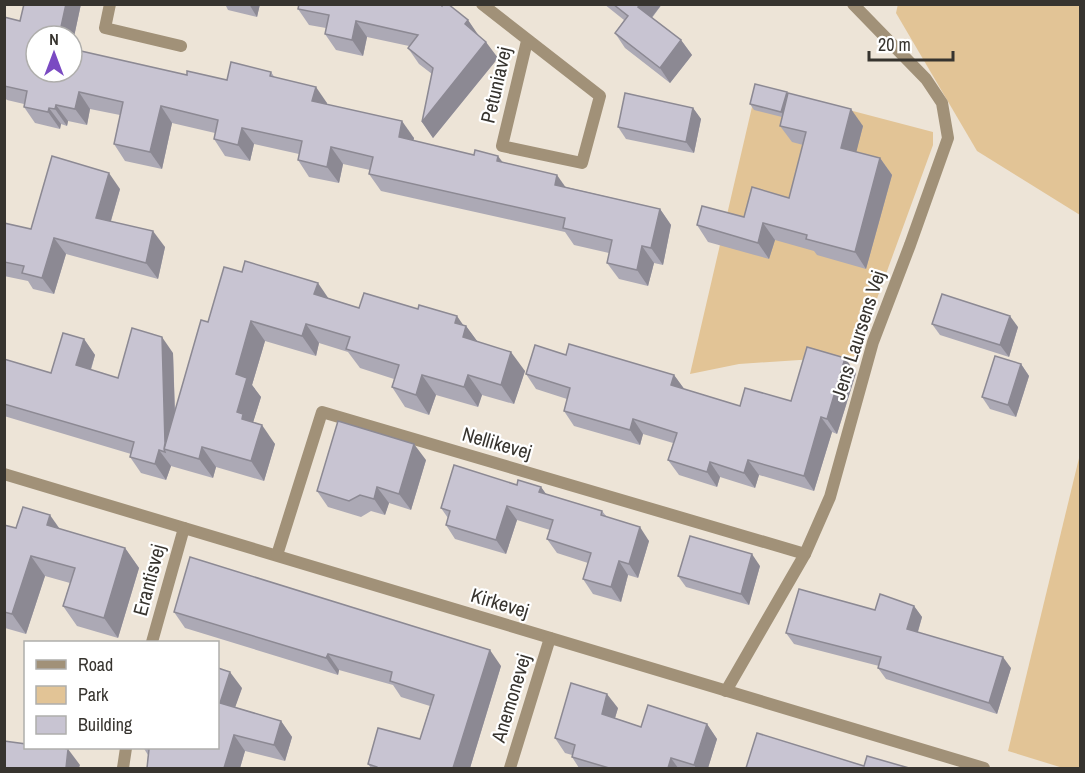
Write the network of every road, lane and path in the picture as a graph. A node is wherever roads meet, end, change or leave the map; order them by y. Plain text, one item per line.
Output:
1 (110, 4) edge
2 (482, 4) edge
3 (854, 4) edge
4 (527, 41) junction
5 (180, 46) dead end
6 (4, 474) edge
7 (184, 528) junction
8 (805, 554) junction
9 (277, 555) junction
10 (550, 638) junction
11 (152, 641) edge
12 (726, 691) junction
13 (126, 749) edge
14 (123, 768) edge
15 (510, 768) edge
16 (984, 768) edge

1 - 5 street
2 - 4 street, Petuniavej
3 - 8 street, Jens Laursens Vej
4 - 4 street, Petuniavej
6 - 7 street, Kirkevej
7 - 9 street, Kirkevej
7 - 11 street, Erantisvej
8 - 9 street, Nellikevej
8 - 12 street, Jens Laursens Vej
9 - 10 street, Kirkevej
10 - 12 street, Kirkevej
10 - 15 street, Anemonevej
12 - 16 street, Kirkevej
13 - 14 street

